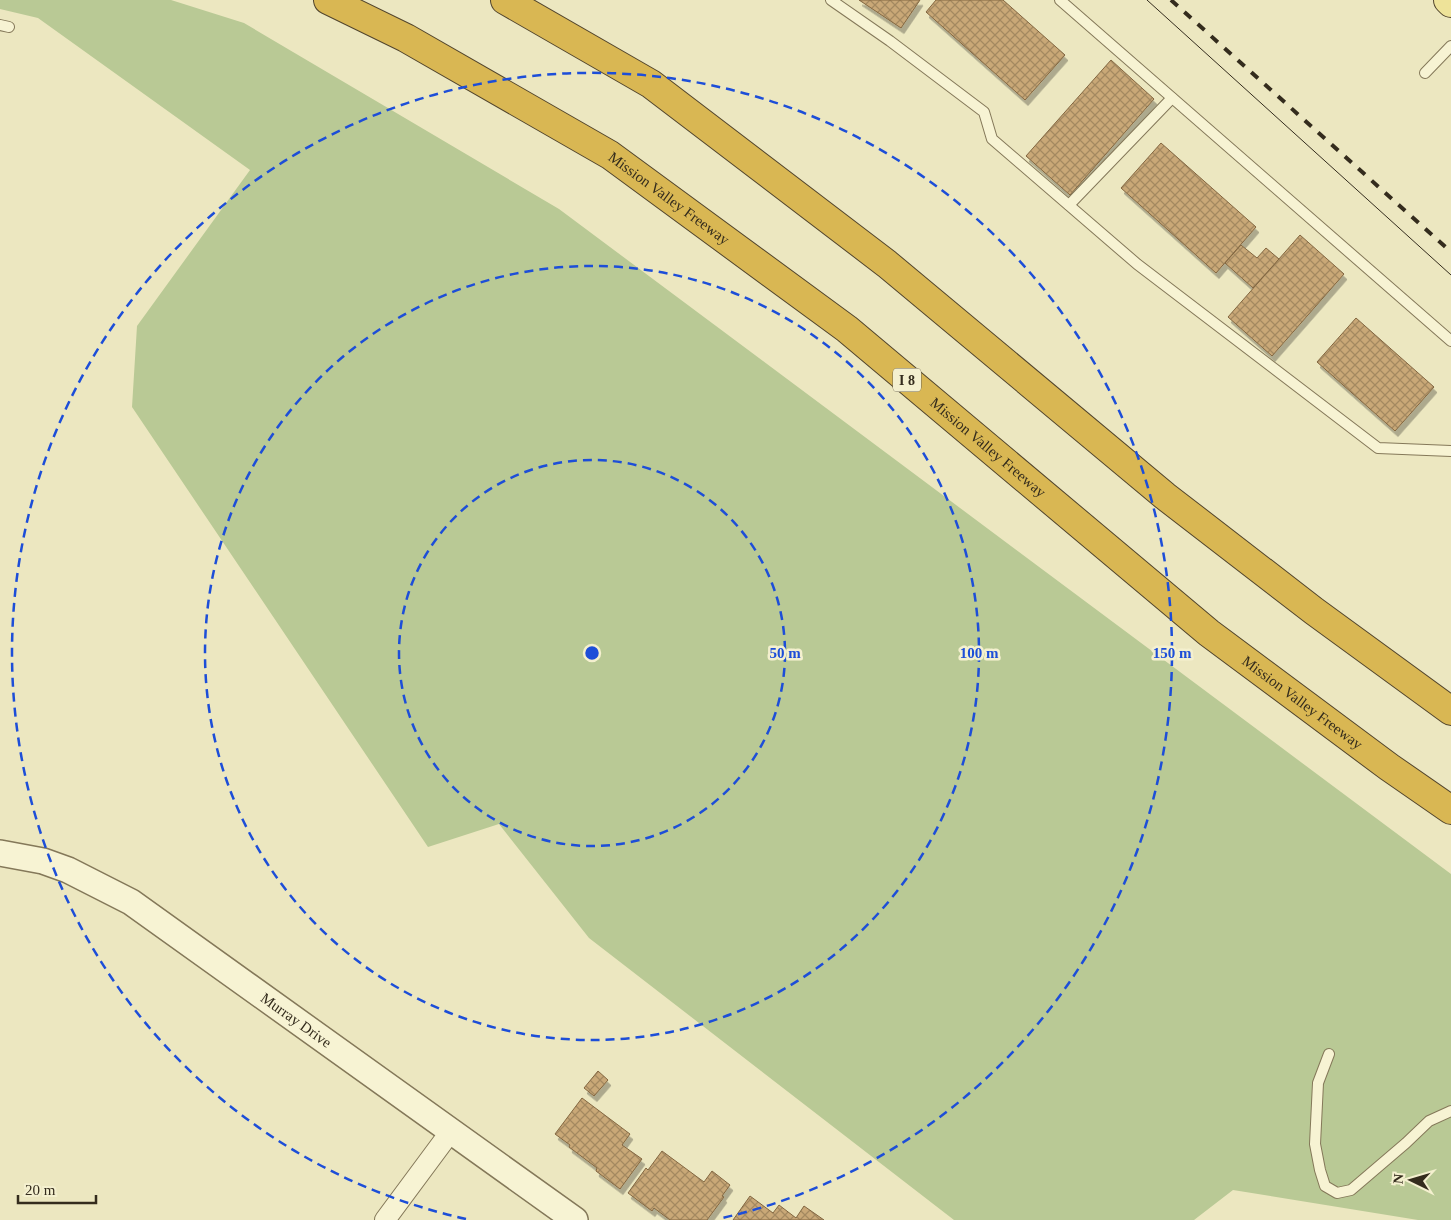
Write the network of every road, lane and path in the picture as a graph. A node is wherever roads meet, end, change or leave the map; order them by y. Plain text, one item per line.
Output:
1 (328, 0) edge
2 (506, 0) edge
3 (831, 0) edge
4 (1060, 0) edge
5 (1448, 0) edge
6 (1451, 3) edge
7 (1451, 46) edge
8 (1426, 73) dead end
9 (1172, 98) junction
10 (1069, 205) junction
11 (1451, 341) edge
12 (1451, 451) edge
13 (1451, 711) edge
14 (1451, 810) edge
15 (0, 853) edge
16 (1329, 1054) dead end
17 (1451, 1111) edge
18 (451, 1131) junction
19 (385, 1220) edge
20 (574, 1220) edge

1 - 14 highway, Mission Valley Freeway / I 8
2 - 13 highway
3 - 10 lane
4 - 9 lane
5 - 6 main road
7 - 8 lane
9 - 10 lane
9 - 11 lane
10 - 12 lane
15 - 18 street, Murray Drive
16 - 17 lane
18 - 19 street
18 - 20 street, Murray Drive

